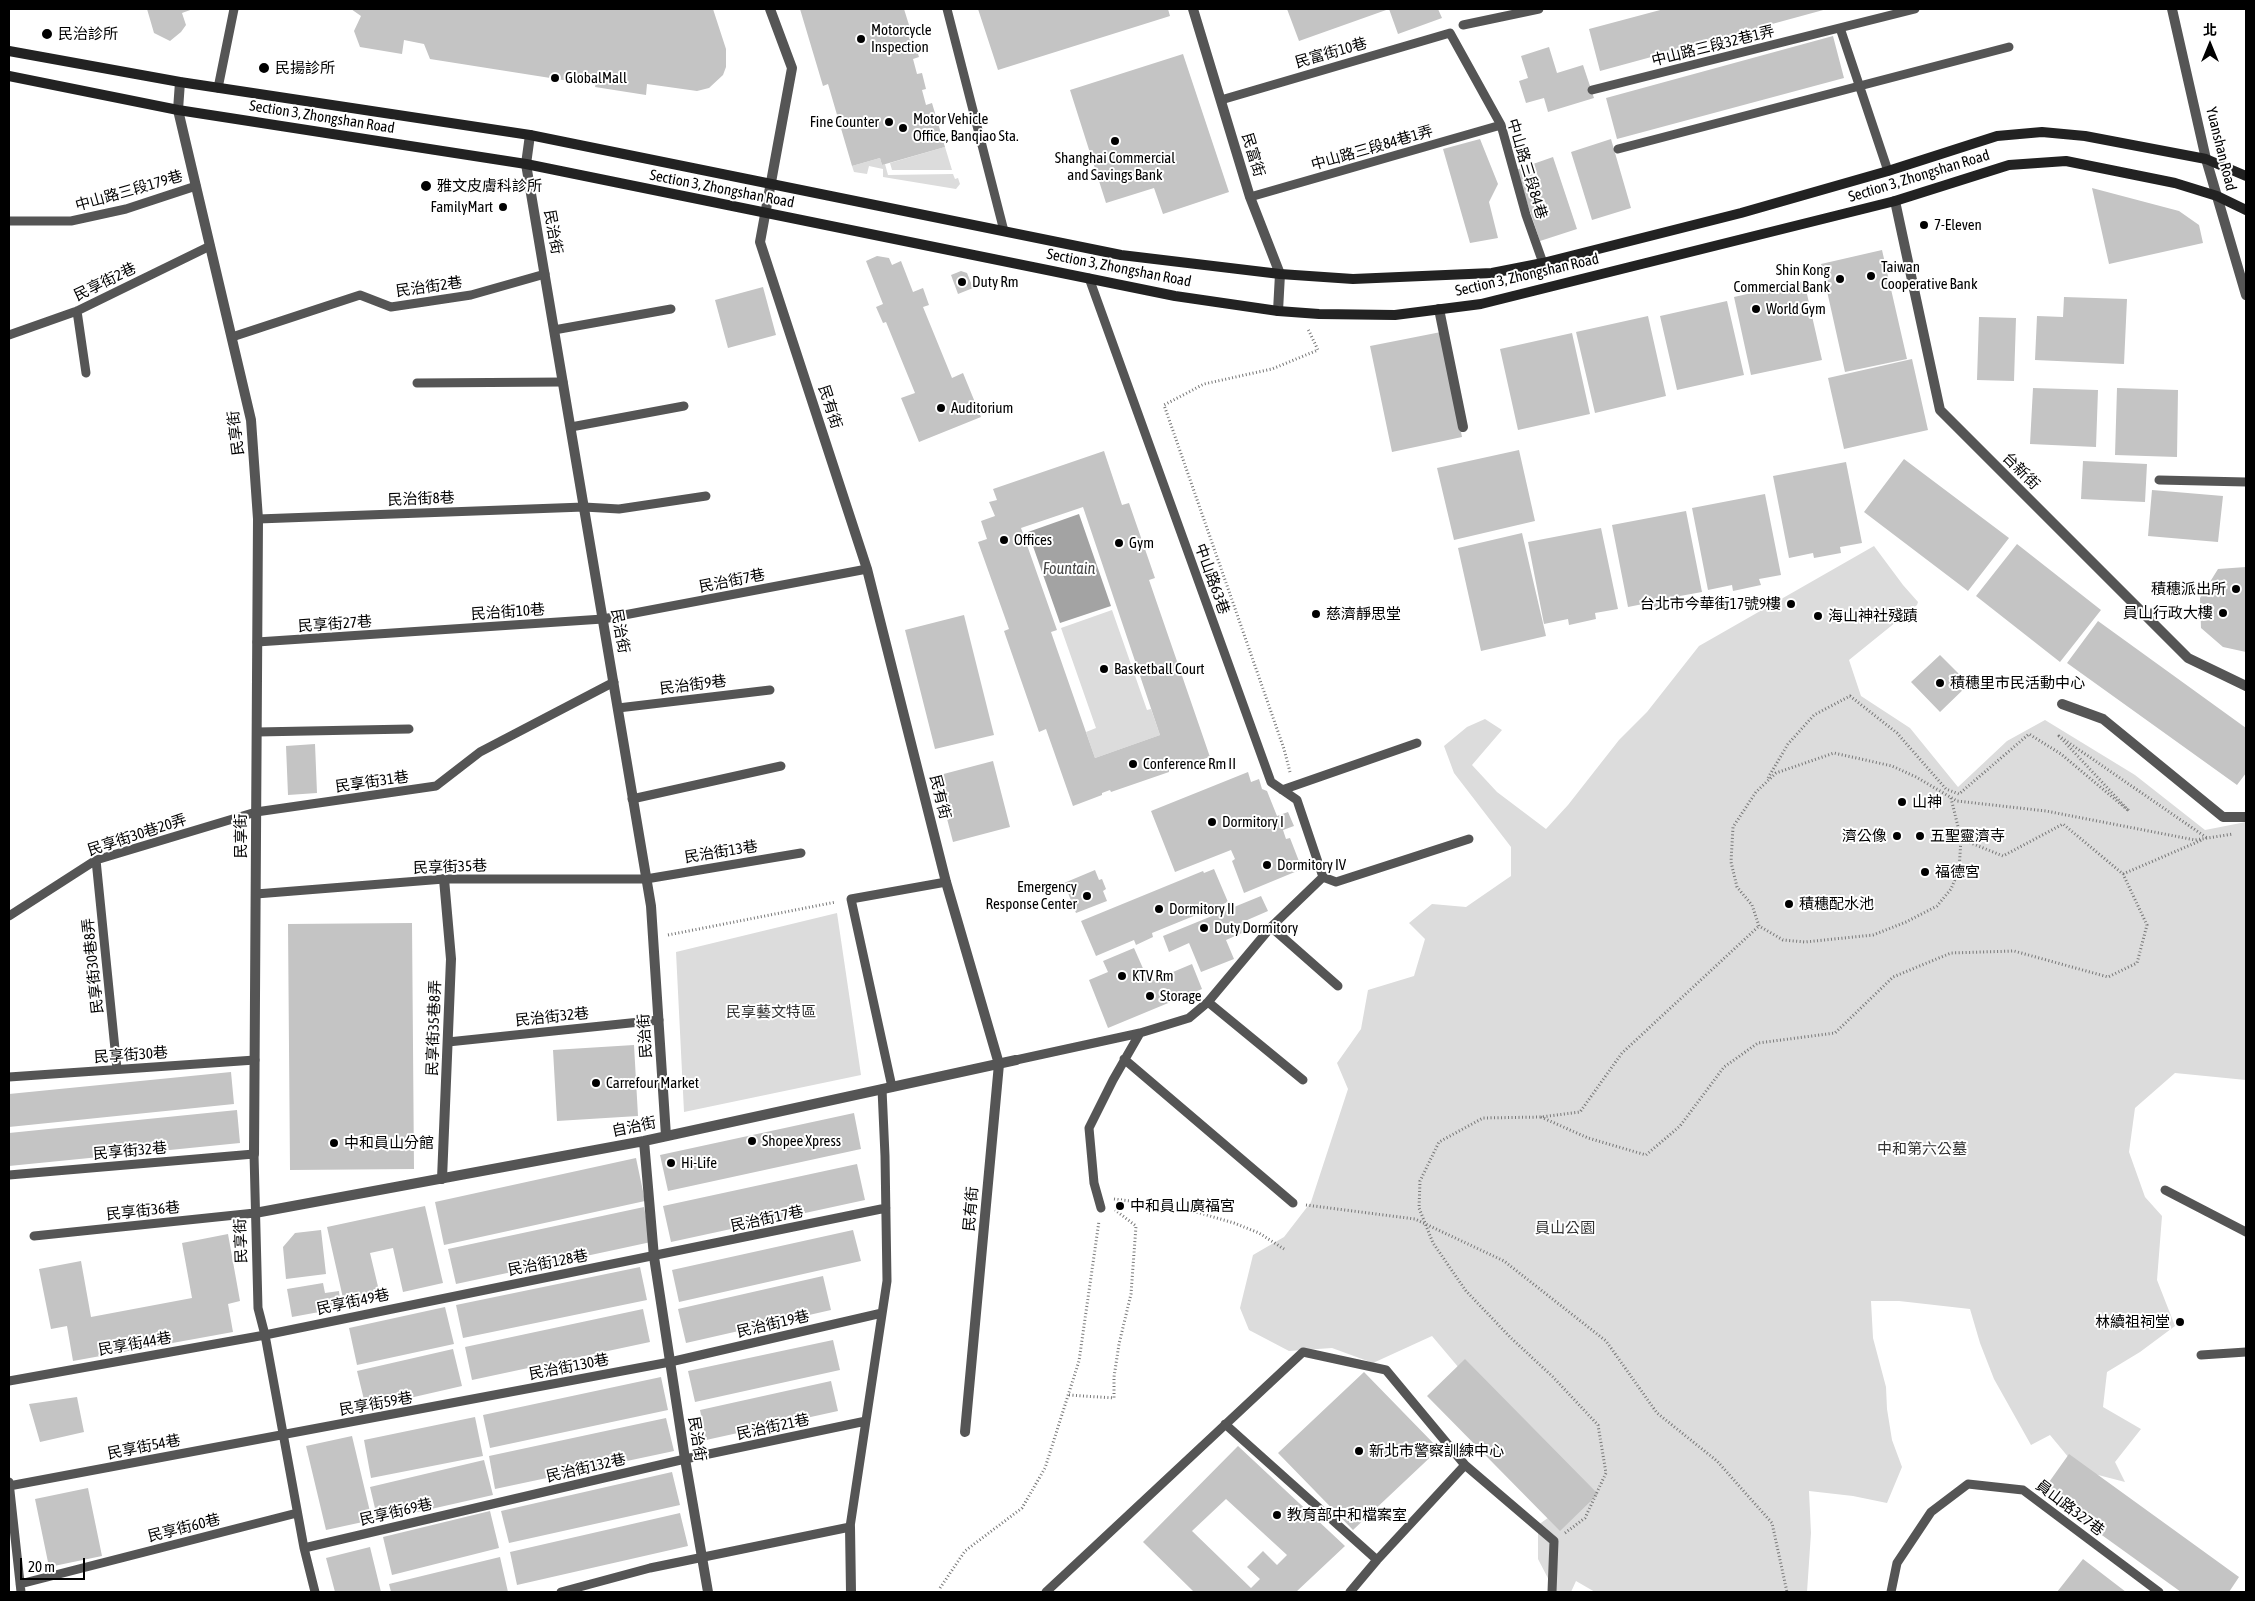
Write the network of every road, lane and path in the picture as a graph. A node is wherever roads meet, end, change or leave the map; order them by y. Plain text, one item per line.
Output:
1 (234, 9) edge
2 (770, 9) edge
3 (947, 9) edge
4 (1192, 9) edge
5 (1539, 9) edge
6 (1915, 9) edge
7 (2172, 9) edge
8 (1463, 25) dead end
9 (1840, 28) junction
10 (1450, 33) joint
11 (2008, 47) dead end
12 (9, 51) edge
13 (9, 76) edge
14 (180, 82) junction
15 (1859, 86) junction
16 (218, 88) junction
17 (1592, 90) dead end
18 (1221, 100) junction
19 (178, 110) junction
20 (1501, 125) junction
21 (530, 135) junction
22 (1618, 150) dead end
23 (2206, 159) junction
24 (526, 164) junction
25 (1888, 171) junction
26 (2246, 176) edge
27 (771, 183) junction
28 (196, 186) junction
29 (2217, 196) junction
30 (1250, 197) junction
31 (1895, 201) junction
32 (2246, 210) edge
33 (766, 213) junction
34 (9, 221) edge
35 (1004, 231) junction
36 (210, 246) junction
37 (1543, 263) junction
38 (545, 274) junction
39 (1280, 274) junction
40 (1089, 278) junction
41 (2246, 296) edge
42 (671, 309) dead end
43 (1439, 309) junction
44 (77, 311) junction
45 (1278, 311) junction
46 (1301, 312) junction
47 (554, 330) junction
48 (9, 335) edge
49 (232, 337) junction
50 (86, 373) dead end
51 (416, 382) dead end
52 (563, 382) junction
53 (684, 406) dead end
54 (571, 427) junction
55 (1463, 427) dead end
56 (2159, 480) dead end
57 (2246, 482) edge
58 (706, 496) dead end
59 (584, 507) junction
60 (258, 519) junction
61 (867, 569) junction
62 (603, 619) junction
63 (415, 632) joint
64 (257, 642) junction
65 (614, 682) junction
66 (2246, 686) edge
67 (770, 690) dead end
68 (2062, 704) dead end
69 (618, 708) junction
70 (409, 729) dead end
71 (257, 732) junction
72 (1417, 743) dead end
73 (781, 766) dead end
74 (1766, 783) junction
75 (1282, 790) junction
76 (1951, 798) junction
77 (632, 799) junction
78 (1297, 800) junction
79 (256, 812) junction
80 (2246, 817) edge
81 (2235, 834) dead end
82 (2207, 838) junction
83 (1469, 839) dead end
84 (1961, 839) junction
85 (802, 853) dead end
86 (96, 860) junction
87 (2123, 874) junction
88 (1323, 877) junction
89 (444, 879) junction
90 (646, 879) junction
91 (946, 882) junction
92 (256, 894) junction
93 (851, 900) junction
94 (9, 916) edge
95 (1759, 926) junction
96 (1271, 927) junction
97 (653, 938) junction
98 (1338, 986) dead end
99 (1208, 1002) junction
100 (659, 1020) junction
101 (1140, 1033) junction
102 (448, 1042) junction
103 (1124, 1059) junction
104 (255, 1060) junction
105 (1016, 1060) joint
106 (1000, 1064) junction
107 (117, 1070) junction
108 (9, 1077) edge
109 (1303, 1080) dead end
110 (887, 1088) junction
111 (1541, 1117) junction
112 (666, 1136) junction
113 (644, 1141) junction
114 (254, 1154) junction
115 (9, 1175) edge
116 (442, 1179) junction
117 (2165, 1190) dead end
118 (1098, 1198) junction
119 (1293, 1203) joint
120 (886, 1208) junction
121 (1101, 1208) joint
122 (255, 1213) junction
123 (2246, 1232) edge
124 (34, 1236) dead end
125 (1284, 1249) dead end
126 (654, 1257) junction
127 (447, 1297) joint
128 (882, 1313) junction
129 (266, 1335) junction
130 (2246, 1352) edge
131 (2201, 1355) dead end
132 (670, 1362) junction
133 (9, 1381) edge
134 (1069, 1395) junction
135 (473, 1400) joint
136 (866, 1421) junction
137 (1225, 1424) junction
138 (965, 1432) dead end
139 (283, 1435) junction
140 (685, 1459) junction
141 (1465, 1465) junction
142 (9, 1482) edge
143 (9, 1486) edge
144 (494, 1503) joint
145 (297, 1513) junction
146 (850, 1527) junction
147 (1554, 1541) junction
148 (304, 1548) junction
149 (702, 1557) junction
150 (1377, 1560) junction
151 (20, 1588) edge
152 (940, 1588) dead end
153 (315, 1592) edge
154 (562, 1592) edge
155 (708, 1592) edge
156 (851, 1592) edge
157 (1046, 1592) edge
158 (1350, 1592) edge
159 (1552, 1592) edge
160 (1787, 1592) edge
161 (1891, 1592) edge
162 (2158, 1592) edge

1 - 16 lane
2 - 27 street, 民有街
3 - 35 lane
4 - 18 street, 民富街
5 - 8 lane
6 - 9 lane, 中山路三段32巷1弄
7 - 23 street, Yuanshan Road
9 - 15 lane
9 - 17 lane, 中山路三段32巷1弄
10 - 18 lane, 民富街10巷
10 - 20 lane, 中山路三段84巷
11 - 15 lane
12 - 14 main road, Section 3, Zhongshan Road
13 - 19 main road, Section 3, Zhongshan Road
14 - 16 main road, Section 3, Zhongshan Road
14 - 19 street, 民享街
15 - 22 lane
15 - 25 lane
16 - 21 main road, Section 3, Zhongshan Road
18 - 30 street, 民富街
19 - 24 main road, Section 3, Zhongshan Road
19 - 28 street, 民享街
20 - 30 lane, 中山路三段84巷1弄
20 - 37 lane, 中山路三段84巷
21 - 24 street, 民治街
21 - 27 main road, Section 3, Zhongshan Road
23 - 25 main road, Section 3, Zhongshan Road
23 - 26 main road, Section 3, Zhongshan Road
23 - 29 street, Yuanshan Road
24 - 33 main road, Section 3, Zhongshan Road
24 - 38 street, 民治街
25 - 37 main road, Section 3, Zhongshan Road
27 - 33 street, 民有街
27 - 35 main road, Section 3, Zhongshan Road
28 - 34 lane, 中山路三段179巷
28 - 36 street, 民享街
29 - 31 main road, Section 3, Zhongshan Road
29 - 32 main road, Section 3, Zhongshan Road
29 - 41 street, Yuanshan Road
30 - 39 street, 民富街
31 - 43 main road, Section 3, Zhongshan Road
31 - 66 street, 台新街
33 - 40 main road, Section 3, Zhongshan Road
33 - 61 street, 民有街
35 - 39 main road, Section 3, Zhongshan Road
36 - 44 lane, 民享街2巷
36 - 49 street, 民享街
37 - 39 main road, Section 3, Zhongshan Road
38 - 47 street, 民治街
38 - 49 lane, 民治街2巷
39 - 45 street, 民富街
40 - 45 main road, Section 3, Zhongshan Road
40 - 75 lane, 中山路63巷
42 - 47 lane
43 - 46 main road, Section 3, Zhongshan Road
43 - 55 street
44 - 48 lane, 民享街2巷
44 - 50 lane
45 - 46 main road, Section 3, Zhongshan Road
46 - 78 path
47 - 52 street, 民治街
49 - 60 street, 民享街
51 - 52 lane
52 - 54 street, 民治街
53 - 54 lane
54 - 59 street, 民治街
56 - 57 lane
58 - 59 lane, 民治街8巷
59 - 60 lane, 民治街8巷
59 - 62 street, 民治街
60 - 64 street, 民享街
61 - 62 lane, 民治街7巷
61 - 91 street, 民有街
62 - 63 lane, 民治街10巷
62 - 65 street, 民治街
63 - 64 lane, 民享街27巷
64 - 71 street, 民享街
65 - 69 street, 民治街
65 - 79 lane, 民享街31巷
67 - 69 lane, 民治街9巷
68 - 80 street
69 - 77 street, 民治街
70 - 71 lane
71 - 79 street, 民享街
72 - 75 lane
73 - 77 lane
74 - 76 path
74 - 82 path
74 - 95 path
75 - 78 lane, 中山路63巷
76 - 82 path
76 - 84 path
77 - 90 street, 民治街
78 - 88 lane
79 - 86 lane, 民享街30巷20弄
79 - 92 street, 民享街
81 - 82 path
82 - 87 path
83 - 88 lane
84 - 87 path
84 - 95 path
85 - 90 lane, 民治街13巷
86 - 94 lane, 民享街30巷20弄
86 - 107 lane, 民享街30巷8弄
87 - 111 path
88 - 96 lane
89 - 90 lane, 民享街35巷
89 - 92 lane, 民享街35巷
89 - 102 street, 民享街35巷8弄
90 - 97 street, 民治街
91 - 93 lane
91 - 106 street, 民有街
92 - 104 street, 民享街
93 - 97 path
93 - 110 lane
95 - 111 path
96 - 98 lane
96 - 99 lane
97 - 100 street, 民治街
99 - 101 lane
99 - 109 lane
100 - 102 lane, 民治街32巷
100 - 112 street, 民治街
101 - 103 lane
101 - 105 lane
102 - 116 street, 民享街35巷8弄
103 - 118 lane
103 - 119 lane
104 - 107 lane, 民享街30巷
104 - 114 street, 民享街
105 - 106 street, 自治街
106 - 110 street, 自治街
106 - 138 street, 民有街
107 - 108 lane, 民享街30巷
110 - 112 street, 自治街
110 - 120 lane
111 - 147 path
112 - 113 street, 自治街
113 - 116 street, 自治街
113 - 126 street, 民治街
114 - 115 lane, 民享街32巷
114 - 122 lane, 民享街
116 - 122 street, 自治街
117 - 123 lane
118 - 121 lane
118 - 125 path
118 - 134 path
119 - 160 path
120 - 126 lane, 民治街17巷
120 - 128 lane
121 - 134 path
122 - 124 lane, 民享街36巷
122 - 129 lane, 民享街
126 - 127 lane, 民治街128巷
126 - 132 street, 民治街
127 - 129 lane, 民享街49巷
128 - 132 lane, 民治街19巷
128 - 136 lane
129 - 133 lane, 民享街44巷
129 - 139 lane, 民享街
130 - 131 lane
132 - 135 lane, 民治街130巷
132 - 140 street, 民治街
134 - 152 path
135 - 139 lane, 民享街59巷
136 - 140 lane, 民治街21巷
136 - 146 lane
137 - 141 lane
137 - 150 lane
137 - 157 lane
139 - 143 lane, 民享街54巷
139 - 145 lane, 民享街
140 - 144 lane, 民治街132巷
140 - 149 street, 民治街
141 - 147 lane
141 - 150 lane
142 - 143 lane
143 - 151 lane
144 - 148 lane, 民享街69巷
145 - 148 lane, 民享街
145 - 151 lane, 民享街60巷
146 - 149 lane
146 - 156 street
147 - 159 lane
148 - 153 lane, 民享街
149 - 154 lane
149 - 155 street, 民治街
150 - 158 lane
161 - 162 lane, 員山路327巷

